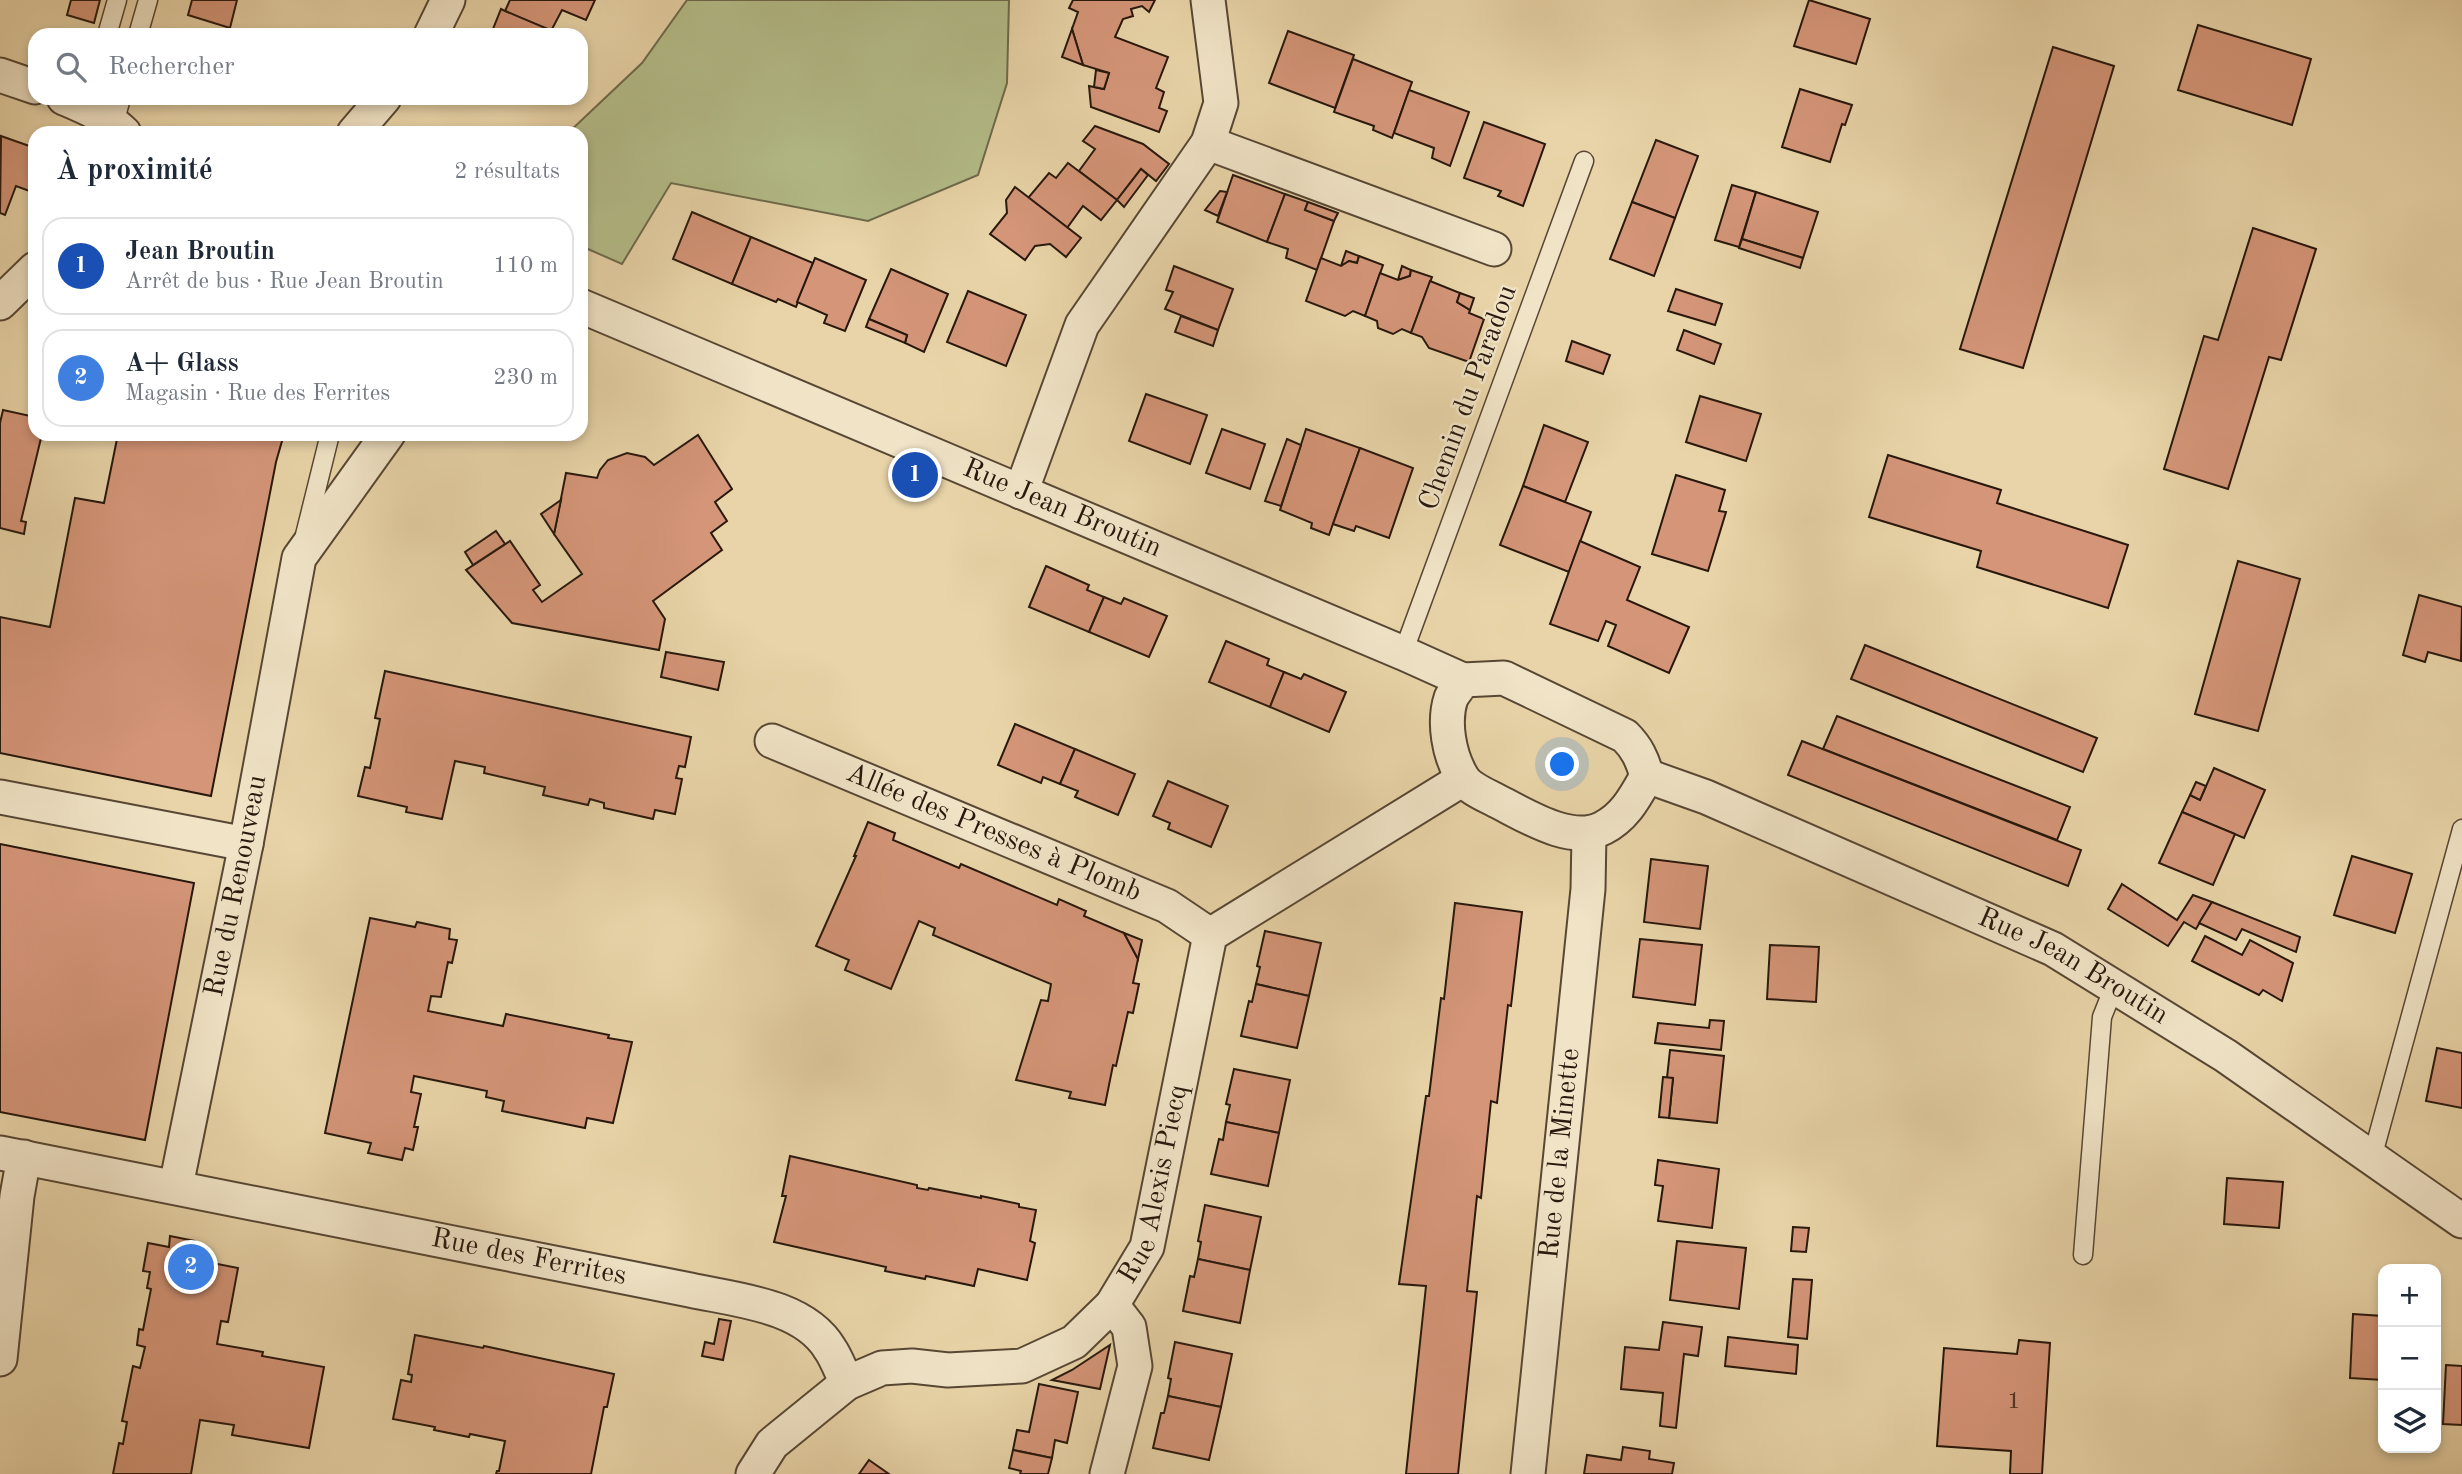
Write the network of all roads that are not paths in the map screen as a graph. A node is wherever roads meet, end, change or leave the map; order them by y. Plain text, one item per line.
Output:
1 (117, 0) edge
2 (148, 0) edge
3 (448, 0) edge
4 (1208, 0) edge
5 (109, 28) edge
6 (140, 28) edge
7 (434, 28) edge
8 (0, 75) edge
9 (28, 85) edge
10 (89, 105) edge
11 (378, 105) edge
12 (120, 118) edge
13 (360, 126) edge
14 (1208, 143) junction
15 (1584, 161) dead end
16 (1494, 249) dead end
17 (28, 276) edge
18 (0, 303) edge
19 (588, 309) edge
20 (328, 441) edge
21 (383, 441) edge
22 (1021, 492) junction
23 (299, 558) junction
24 (1403, 653) junction
25 (1463, 680) junction
26 (772, 741) dead end
27 (1647, 776) junction
28 (1462, 779) junction
29 (0, 797) edge
30 (2462, 829) edge
31 (1589, 833) junction
32 (246, 844) junction
33 (1210, 935) junction
34 (2114, 987) junction
35 (12, 1155) edge
36 (2372, 1158) junction
37 (176, 1186) junction
38 (2462, 1221) edge
39 (2083, 1255) dead end
40 (1112, 1306) junction
41 (0, 1359) edge
42 (847, 1383) junction
43 (753, 1474) edge
44 (1107, 1474) edge
45 (1528, 1474) edge

1 - 5 lane
2 - 6 lane
3 - 7 street
4 - 14 street
8 - 9 street
10 - 12 street
11 - 13 street
14 - 16 street
14 - 22 street
15 - 24 lane, Chemin du Paradou
17 - 18 street
19 - 22 street, Rue Jean Broutin
20 - 23 lane
21 - 23 street, Rue du Renouveau
22 - 24 street, Rue Jean Broutin
23 - 32 street, Rue du Renouveau
24 - 25 street, Rue Jean Broutin
25 - 27 street
25 - 28 street
26 - 33 street, Allée des Presses à Plomb
27 - 31 street
27 - 34 street, Rue Jean Broutin
28 - 31 street
28 - 33 street
29 - 32 street
30 - 36 lane
31 - 45 street, Rue de la Minette
32 - 37 street, Rue du Renouveau
33 - 40 street, Rue Alexis Piecq
34 - 36 street, Rue Jean Broutin
34 - 39 lane
35 - 37 street
35 - 41 street
36 - 38 street, Rue Jean Broutin
37 - 42 street, Rue des Ferrites
40 - 42 street, Rue Alexis Piecq
40 - 44 street
42 - 43 street, Rue Alexis Piecq

